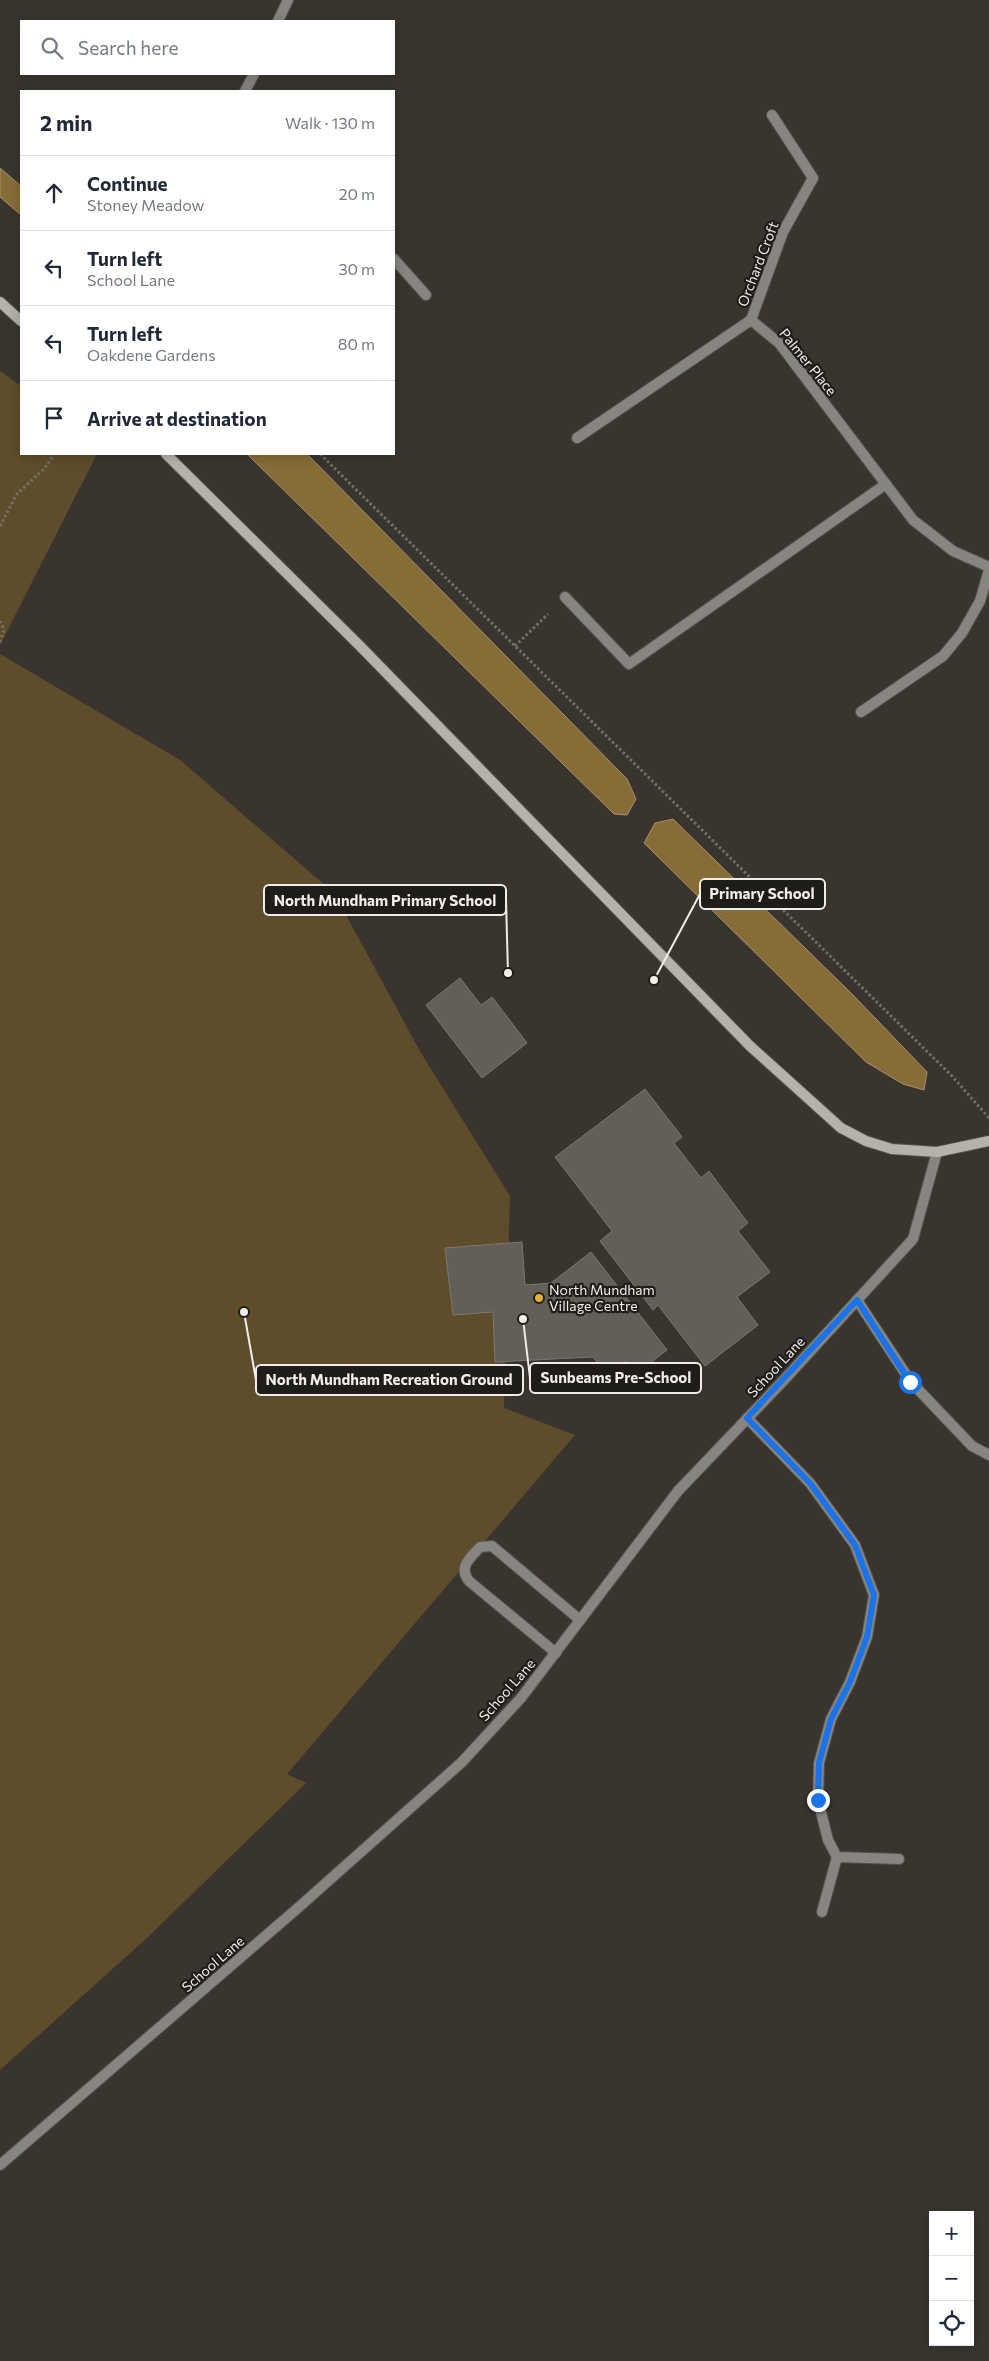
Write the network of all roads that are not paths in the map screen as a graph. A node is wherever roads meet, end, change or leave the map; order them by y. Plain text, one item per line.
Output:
1 (288, 0) edge
2 (278, 20) edge
3 (253, 75) edge
4 (246, 90) edge
5 (772, 115) dead end
6 (395, 260) edge
7 (426, 295) dead end
8 (0, 302) edge
9 (20, 320) edge
10 (751, 320) junction
11 (577, 438) dead end
12 (167, 455) edge
13 (886, 484) junction
14 (989, 569) edge
15 (564, 598) road end
16 (861, 712) dead end
17 (989, 1141) edge
18 (937, 1152) junction
19 (857, 1300) junction
20 (747, 1418) junction
21 (989, 1455) edge
22 (580, 1620) junction
23 (556, 1653) junction
24 (837, 1857) junction
25 (899, 1859) dead end
26 (822, 1912) dead end
27 (0, 2165) edge

1 - 2 street
3 - 4 street
5 - 10 street, Orchard Croft
6 - 7 street
8 - 9 main road
10 - 11 street
10 - 13 street, Palmer Place
12 - 18 main road
13 - 14 street, Palmer Place
13 - 15 street
14 - 16 street, Palmer Place
17 - 18 main road
18 - 19 street, School Lane
19 - 20 street, School Lane
19 - 21 street
20 - 22 street, School Lane
20 - 24 street
22 - 23 street, School Lane
22 - 23 street
23 - 27 street, School Lane
24 - 25 street
24 - 26 street

